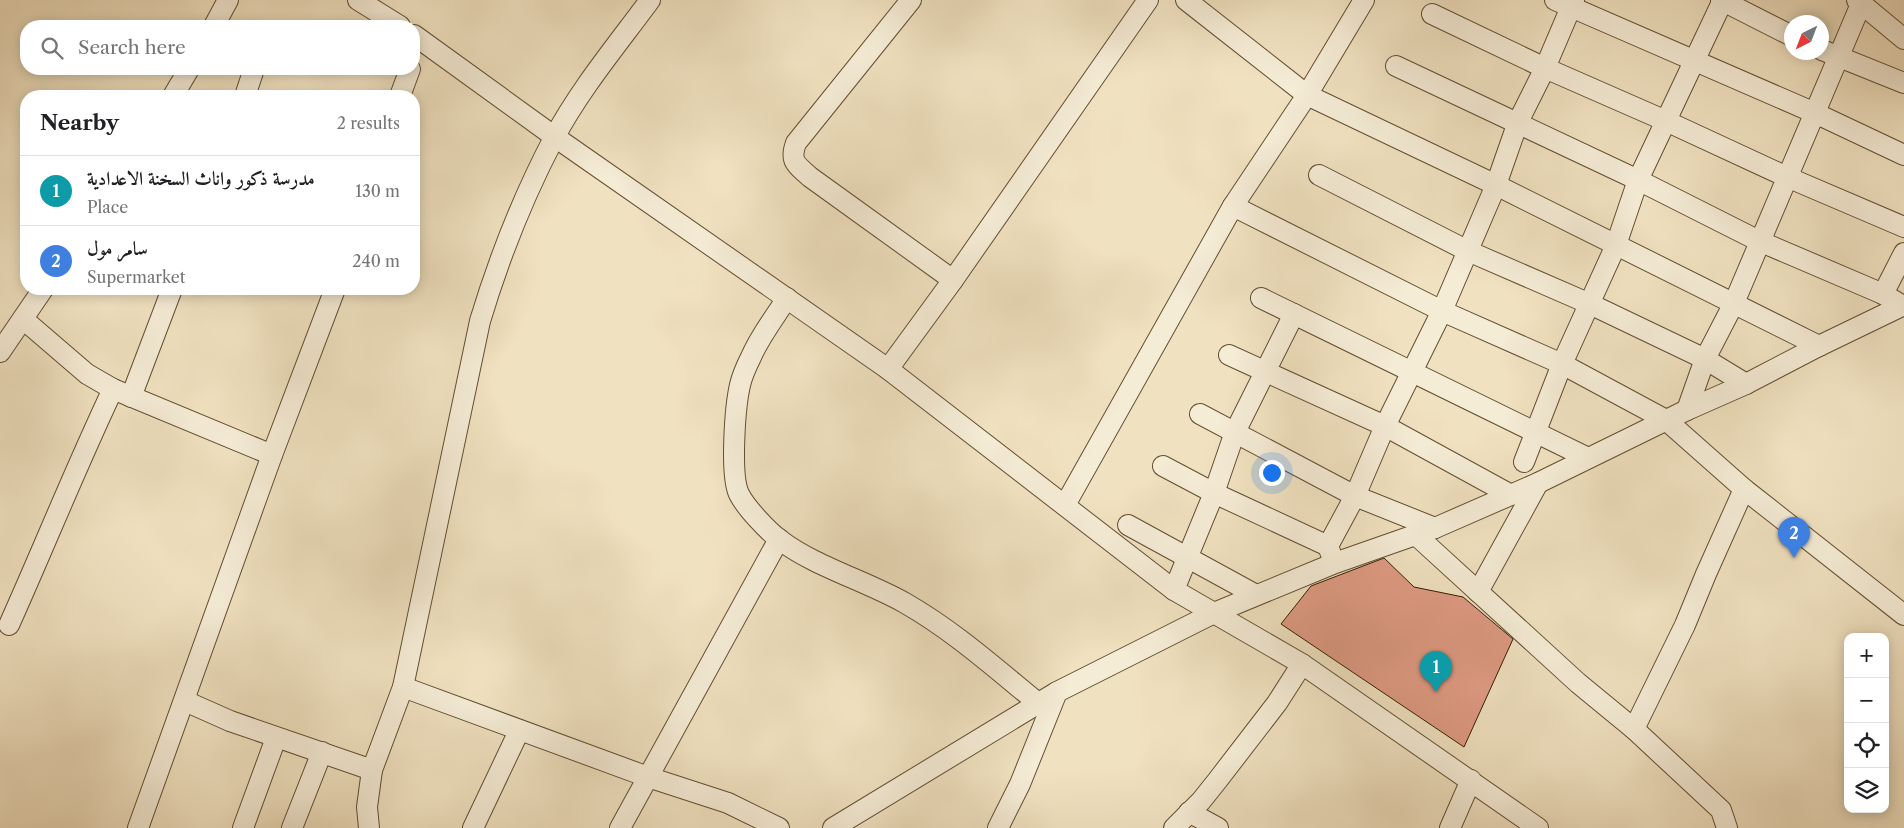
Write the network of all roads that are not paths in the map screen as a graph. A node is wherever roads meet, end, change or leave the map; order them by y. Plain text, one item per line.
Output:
1 (228, 0) edge
2 (358, 0) edge
3 (650, 0) edge
4 (911, 0) edge
5 (1148, 0) edge
6 (1186, 0) edge
7 (1364, 0) edge
8 (1722, 0) edge
9 (1566, 2) edge
10 (1859, 2) edge
11 (1432, 14) dead end
12 (217, 20) edge
13 (390, 20) edge
14 (1784, 32) edge
15 (420, 39) edge
16 (1904, 39) edge
17 (1830, 54) edge
18 (1695, 60) junction
19 (1396, 66) dead end
20 (1545, 68) junction
21 (185, 75) edge
22 (252, 75) edge
23 (408, 75) edge
24 (1904, 83) edge
25 (177, 90) edge
26 (247, 90) edge
27 (402, 90) edge
28 (1307, 95) junction
29 (1815, 113) junction
30 (1666, 121) junction
31 (1518, 122) junction
32 (555, 137) junction
33 (1904, 156) edge
34 (1319, 175) dead end
35 (1787, 177) junction
36 (1638, 180) junction
37 (1496, 185) junction
38 (1233, 206) junction
39 (1904, 227) edge
40 (1759, 240) junction
41 (1616, 244) junction
42 (1468, 251) junction
43 (1904, 254) edge
44 (953, 280) junction
45 (1883, 294) junction
46 (39, 295) edge
47 (170, 295) edge
48 (333, 295) edge
49 (787, 298) junction
50 (1261, 298) dead end
51 (1734, 303) junction
52 (1590, 304) junction
53 (1903, 306) edge
54 (1442, 311) junction
55 (1294, 314) junction
56 (23, 319) junction
57 (1819, 346) junction
58 (0, 352) edge
59 (1229, 355) dead end
60 (1706, 359) junction
61 (1562, 364) junction
62 (888, 369) junction
63 (1265, 372) junction
64 (1412, 372) junction
65 (1746, 384) junction
66 (113, 389) junction
67 (131, 397) junction
68 (1687, 410) junction
69 (1200, 414) dead end
70 (1666, 420) junction
71 (1385, 426) junction
72 (1235, 432) junction
73 (1534, 433) junction
74 (272, 455) junction
75 (1588, 458) junction
76 (1524, 462) dead end
77 (1163, 466) dead end
78 (1538, 483) junction
79 (1744, 489) junction
80 (1214, 493) junction
81 (1511, 495) junction
82 (1355, 496) junction
83 (1065, 505) junction
84 (1128, 525) dead end
85 (1426, 531) junction
86 (779, 539) junction
87 (1331, 554) junction
88 (1187, 558) junction
89 (1174, 590) junction
90 (1478, 592) junction
91 (1256, 595) junction
92 (1214, 613) junction
93 (1904, 615) edge
94 (9, 625) dead end
95 (1302, 664) junction
96 (403, 687) junction
97 (1057, 692) junction
98 (185, 701) junction
99 (1038, 703) junction
100 (1634, 729) junction
101 (519, 731) junction
102 (276, 738) junction
103 (322, 752) junction
104 (372, 770) junction
105 (648, 777) junction
106 (1471, 780) junction
107 (1189, 812) junction
108 (138, 828) edge
109 (243, 828) edge
110 (292, 828) edge
111 (369, 828) edge
112 (473, 828) edge
113 (620, 828) edge
114 (779, 828) edge
115 (833, 828) edge
116 (998, 828) edge
117 (1174, 828) edge
118 (1218, 828) edge
119 (1450, 828) edge
120 (1538, 828) edge
121 (1727, 828) edge

1 - 12 street
2 - 13 street
3 - 32 street
4 - 44 street
5 - 44 street
6 - 28 street
7 - 28 street
8 - 14 street
8 - 18 street
9 - 18 street
9 - 20 street
10 - 16 street
10 - 17 street
11 - 20 street
15 - 32 street
17 - 24 street
17 - 29 street
18 - 29 street
18 - 30 street
19 - 31 street
20 - 30 street
20 - 31 street
21 - 25 street
22 - 26 street
23 - 27 street
28 - 37 street
28 - 38 street
29 - 33 street
29 - 35 street
30 - 35 street
30 - 36 street
31 - 36 street
31 - 37 street
32 - 49 street
32 - 96 street
34 - 42 street
35 - 39 street
35 - 40 street
36 - 40 street
36 - 41 street
37 - 41 street
37 - 42 street
38 - 54 street
38 - 83 street
40 - 45 street
40 - 51 street
41 - 51 street
41 - 52 street
42 - 52 street
42 - 54 street
43 - 45 street
44 - 62 street
45 - 53 street
46 - 56 street
47 - 67 street
48 - 74 street
49 - 62 street
49 - 86 street
50 - 55 street
51 - 57 street
51 - 60 street
52 - 60 street
52 - 61 street
53 - 57 street
54 - 61 street
54 - 64 street
55 - 63 street
55 - 64 street
56 - 58 street
56 - 66 street
57 - 65 street
59 - 63 street
60 - 65 street
60 - 68 street
61 - 70 street
61 - 73 street
62 - 83 street
63 - 71 street
63 - 72 street
64 - 71 street
64 - 73 street
65 - 68 street
66 - 67 street
66 - 94 street
67 - 74 street
68 - 70 street
69 - 72 street
70 - 75 street
70 - 79 street
71 - 81 street
71 - 82 street
72 - 80 street
72 - 82 street
73 - 75 street
73 - 76 street
74 - 98 street
75 - 78 street
77 - 80 street
78 - 81 street
78 - 90 street
79 - 93 street
79 - 100 street
80 - 87 street
80 - 88 street
81 - 85 street
82 - 85 street
82 - 87 street
83 - 89 street
84 - 88 street
85 - 87 street
85 - 90 street
86 - 99 street
86 - 105 street
87 - 91 street
88 - 89 street
88 - 91 street
89 - 92 street
90 - 100 street
91 - 92 street
92 - 95 street
92 - 97 street
95 - 106 street
95 - 107 street
96 - 101 street
96 - 104 street
97 - 99 street
97 - 116 street
98 - 102 street
98 - 108 street
99 - 115 street
100 - 121 street
101 - 105 street
101 - 112 street
102 - 103 street
102 - 109 street
103 - 104 street
103 - 110 street
104 - 111 street
105 - 113 street
105 - 114 street
106 - 119 street
106 - 120 street
107 - 117 street
107 - 118 street

